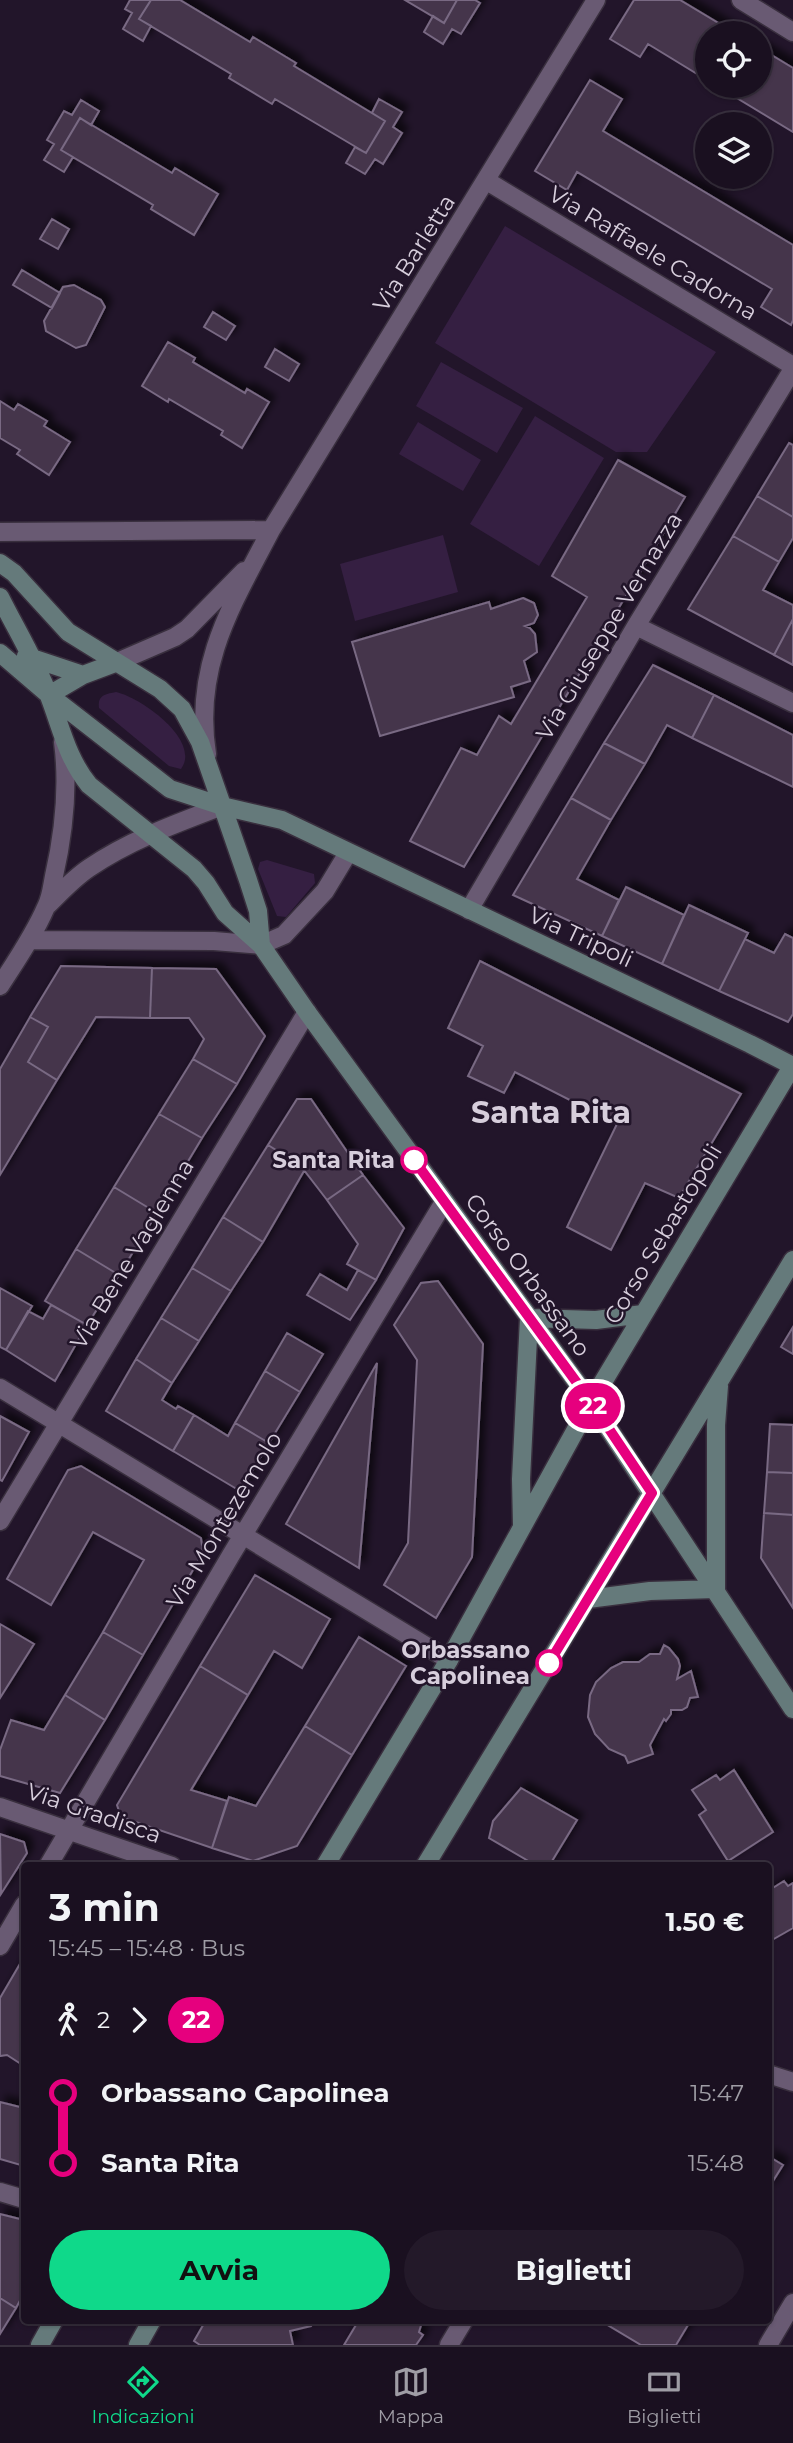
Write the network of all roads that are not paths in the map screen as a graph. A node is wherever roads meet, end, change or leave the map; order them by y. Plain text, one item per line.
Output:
1 (596, 0) edge
2 (741, 0) edge
3 (793, 32) edge
4 (487, 181) junction
5 (793, 367) edge
6 (271, 530) junction
7 (0, 532) edge
8 (256, 559) junction
9 (0, 563) edge
10 (0, 597) edge
11 (636, 626) junction
12 (0, 651) edge
13 (31, 657) junction
14 (115, 663) junction
15 (83, 675) junction
16 (49, 695) junction
17 (793, 703) edge
18 (62, 737) junction
19 (209, 767) junction
20 (222, 806) junction
21 (152, 835) junction
22 (348, 853) junction
23 (48, 905) junction
24 (469, 910) junction
25 (29, 940) junction
26 (261, 945) junction
27 (0, 986) edge
28 (307, 1012) junction
29 (793, 1066) edge
30 (444, 1202) junction
31 (793, 1260) edge
32 (643, 1314) junction
33 (529, 1318) junction
34 (719, 1383) junction
35 (0, 1388) edge
36 (591, 1402) junction
37 (58, 1423) junction
38 (652, 1493) junction
39 (0, 1521) edge
40 (522, 1528) junction
41 (242, 1536) junction
42 (716, 1589) junction
43 (588, 1599) junction
44 (449, 1660) junction
45 (793, 1709) edge
46 (0, 1807) edge
47 (69, 1830) junction
48 (50, 1862) edge
49 (161, 1862) edge
50 (326, 1862) edge
51 (427, 1862) edge
52 (21, 1910) edge
53 (0, 1946) edge
54 (772, 2075) edge
55 (793, 2082) edge
56 (0, 2192) edge
57 (21, 2198) edge
58 (793, 2303) edge
59 (52, 2324) edge
60 (150, 2324) edge
61 (462, 2324) edge
62 (40, 2345) edge
63 (138, 2345) edge
64 (449, 2345) edge
65 (768, 2345) edge

1 - 4 street, Via Barletta
2 - 3 street
4 - 5 street, Via Raffaele Cadorna
4 - 6 street, Via Barletta
5 - 11 street, Via Giuseppe Vernazza
6 - 7 street
6 - 8 street, Via Barletta
8 - 14 street
8 - 19 street, Via Barletta
9 - 14 street
10 - 13 street, Corso Orbassano
11 - 17 street
11 - 24 street, Via Giuseppe Vernazza
12 - 13 street
12 - 16 street, Via Tripoli
13 - 15 street
13 - 16 street, Corso Orbassano
14 - 15 street
14 - 19 street
15 - 16 street
16 - 18 street, Corso Orbassano
16 - 20 street, Via Tripoli
18 - 21 street, Corso Orbassano
18 - 23 street
19 - 20 street
20 - 21 street
20 - 22 street, Via Tripoli
20 - 26 street
21 - 23 street
21 - 26 street, Corso Orbassano
22 - 24 street, Via Tripoli
22 - 26 street
23 - 25 street
24 - 29 street, Via Tripoli
25 - 26 street
25 - 27 street
26 - 28 street, Corso Orbassano
28 - 30 street, Corso Orbassano
28 - 37 street, Via Bene Vagienna
29 - 32 street, Corso Sebastopoli
30 - 33 street, Corso Orbassano
30 - 41 street, Via Montezemolo
31 - 34 street
32 - 33 street
32 - 36 street, Corso Sebastopoli
33 - 36 street, Corso Orbassano
33 - 40 street
34 - 38 street
34 - 42 street
35 - 37 street
36 - 38 street, Corso Orbassano
36 - 40 street, Corso Sebastopoli
37 - 39 street, Via Bene Vagienna
37 - 41 street
38 - 42 street, Corso Orbassano
38 - 43 street
40 - 44 street, Corso Sebastopoli
41 - 44 street
41 - 47 street, Via Montezemolo
42 - 43 street
42 - 45 street, Corso Orbassano
43 - 51 street
44 - 50 street, Corso Sebastopoli
46 - 47 street, Via Gradisca
47 - 48 street, Via Montezemolo
47 - 49 street, Via Gradisca
52 - 53 street
54 - 55 street
56 - 57 street
58 - 65 street
59 - 62 street
60 - 63 street
61 - 64 street

